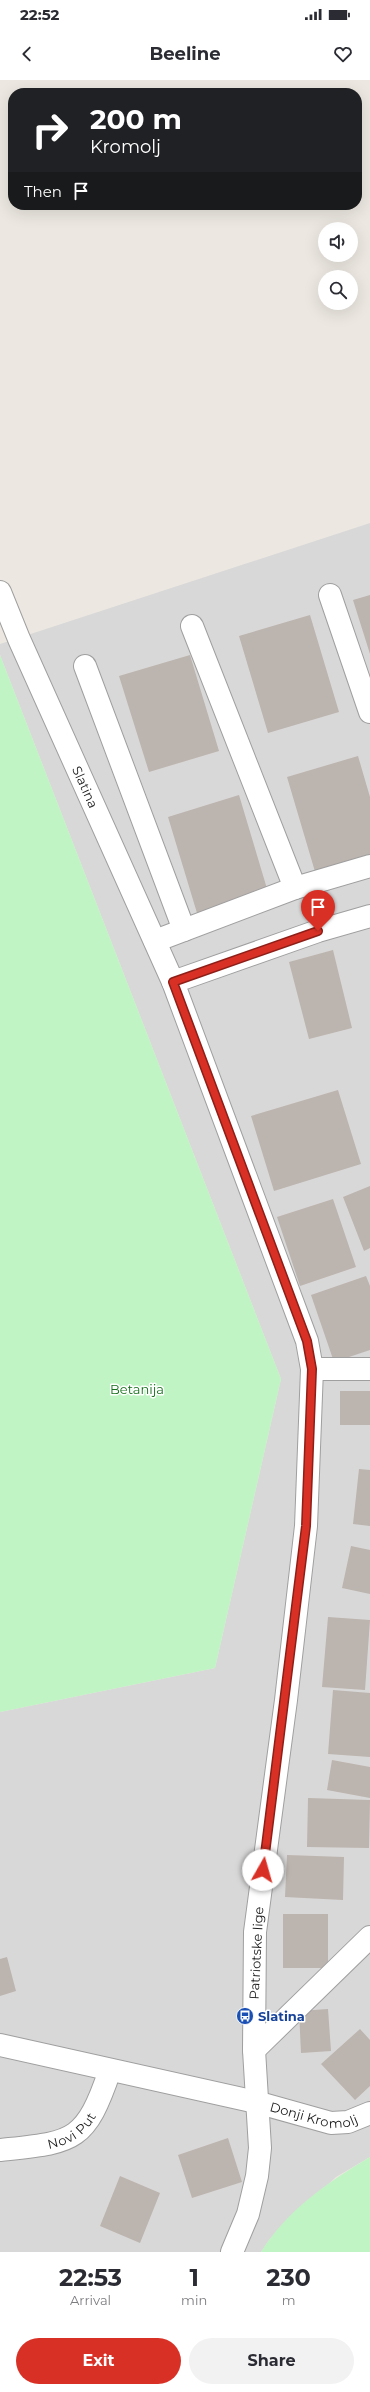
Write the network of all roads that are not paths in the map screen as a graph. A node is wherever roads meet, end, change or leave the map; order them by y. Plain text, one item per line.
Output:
1 (0, 592) edge
2 (330, 595) dead end
3 (192, 626) dead end
4 (85, 666) dead end
5 (370, 712) edge
6 (370, 866) edge
7 (294, 888) junction
8 (370, 916) edge
9 (184, 930) junction
10 (155, 941) junction
11 (173, 982) junction
12 (312, 1369) junction
13 (370, 1369) edge
14 (370, 1937) edge
15 (0, 2045) edge
16 (254, 2050) junction
17 (110, 2070) junction
18 (256, 2102) junction
19 (370, 2113) edge
20 (0, 2150) edge
21 (232, 2252) edge

1 - 10 street, Slatina
2 - 5 street
3 - 7 street
4 - 9 street
6 - 7 street
7 - 9 street
8 - 11 street
9 - 10 street
10 - 11 street, Slatina
11 - 12 street, Patriotske lige
12 - 13 street
12 - 16 street, Patriotske lige
14 - 16 street
15 - 17 street, Donji Kromolj
16 - 18 street, Patriotske lige
17 - 18 street, Donji Kromolj
17 - 20 street, Novi Put
18 - 19 street, Donji Kromolj
18 - 21 street, Patriotske lige

